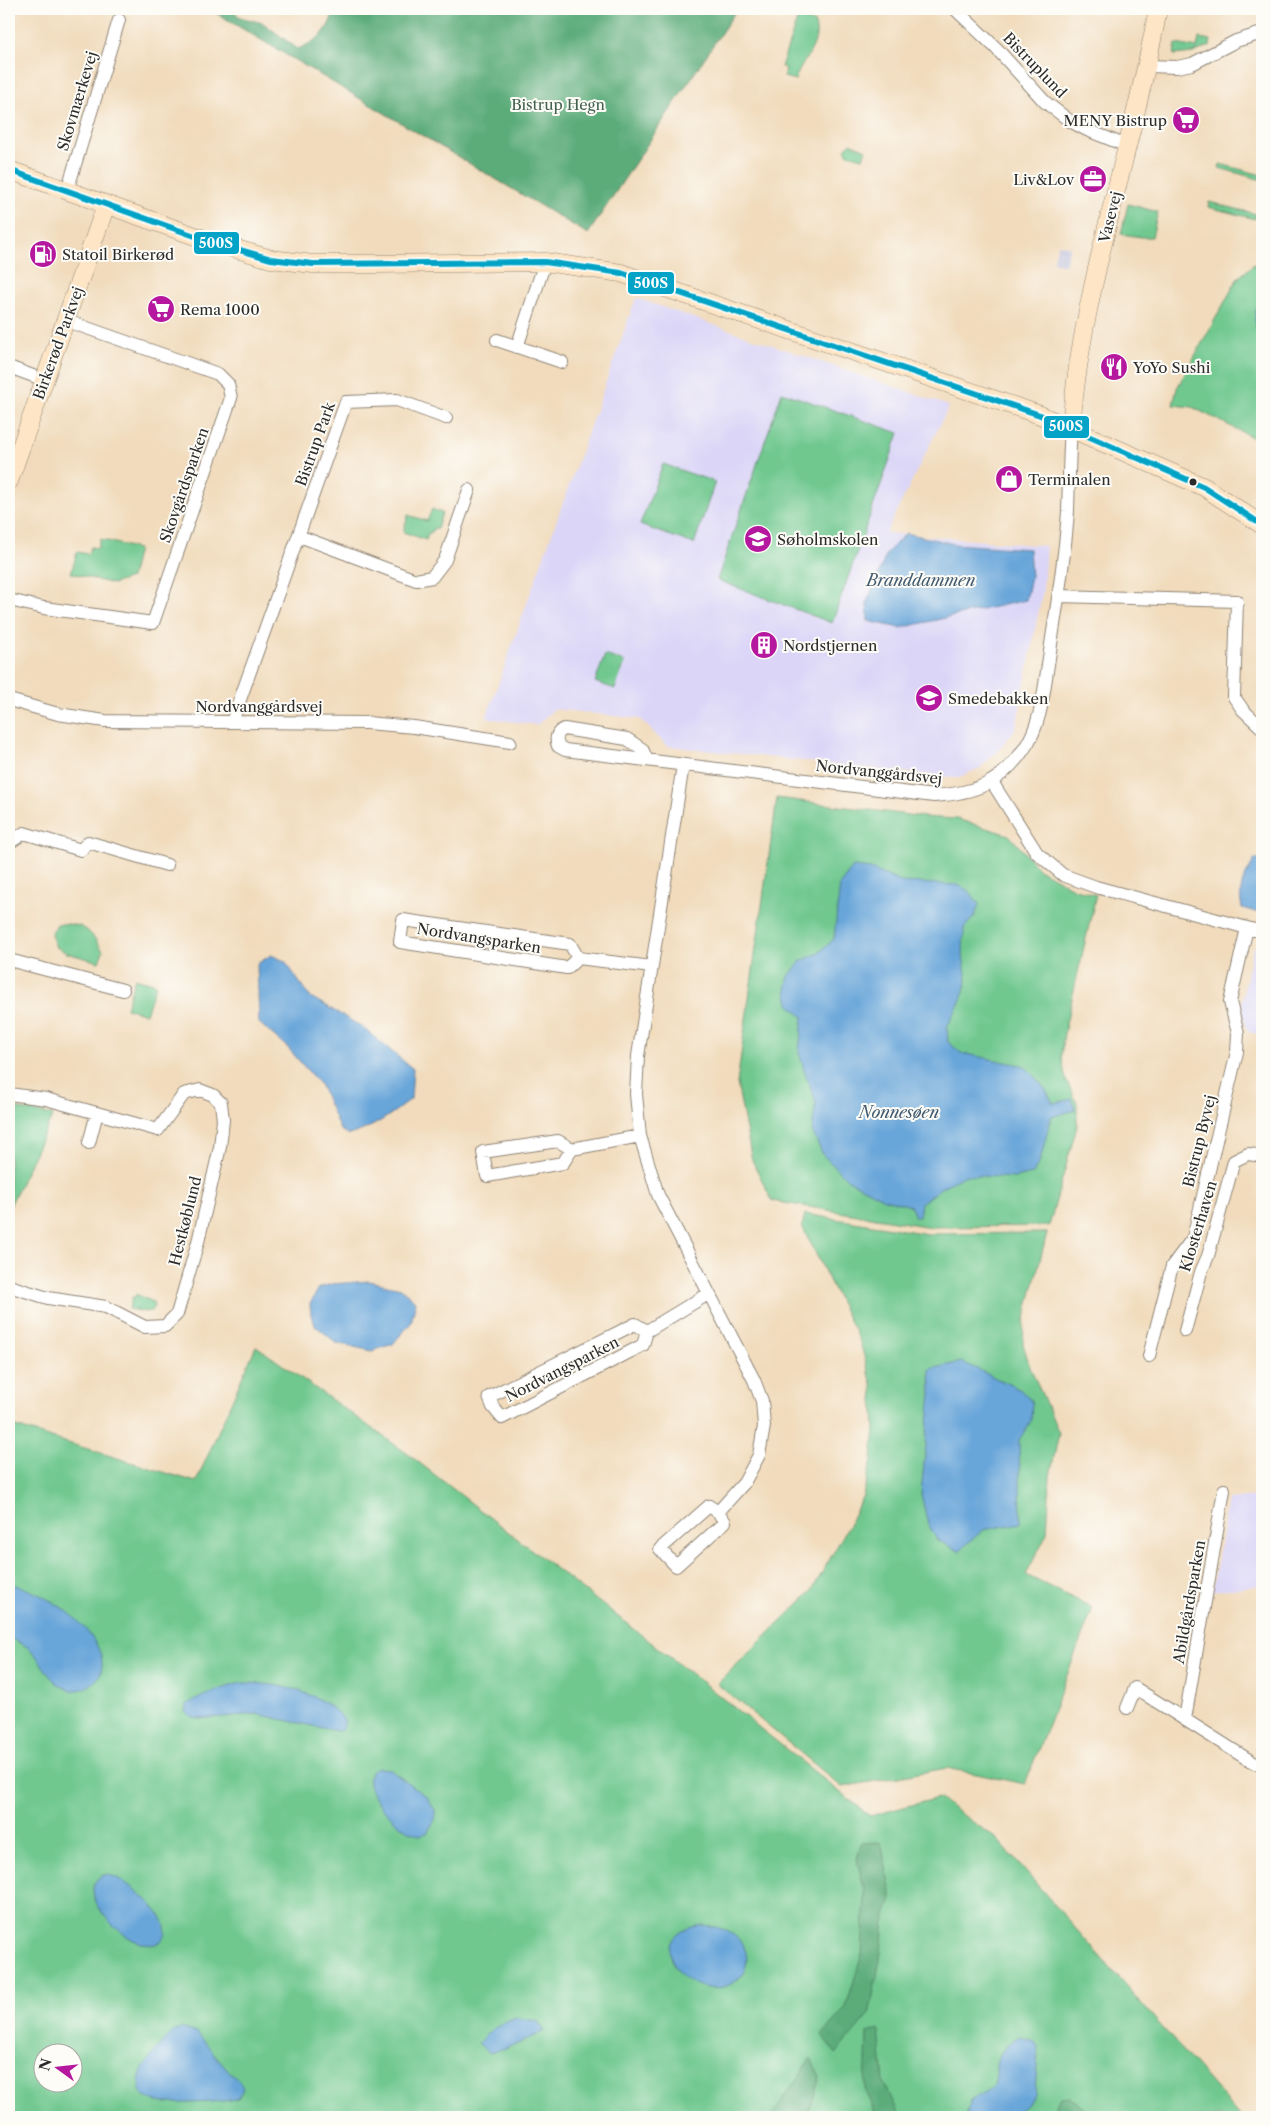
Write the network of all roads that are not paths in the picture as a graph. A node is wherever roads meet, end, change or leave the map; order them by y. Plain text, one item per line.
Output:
1 (955, 9) edge
2 (1158, 9) edge
3 (119, 20) dead end
4 (1262, 33) edge
5 (1148, 66) junction
6 (1127, 146) junction
7 (9, 170) edge
8 (67, 191) junction
9 (106, 205) junction
10 (545, 262) junction
11 (67, 321) junction
12 (497, 340) dead end
13 (517, 347) junction
14 (562, 362) dead end
15 (9, 367) edge
16 (44, 380) junction
17 (446, 418) dead end
18 (1071, 428) junction
19 (9, 481) edge
20 (469, 490) dead end
21 (1262, 525) edge
22 (299, 536) junction
23 (1059, 596) junction
24 (9, 600) edge
25 (9, 700) edge
26 (232, 722) junction
27 (1262, 728) edge
28 (510, 742) dead end
29 (647, 760) junction
30 (683, 765) junction
31 (992, 782) junction
32 (9, 840) edge
33 (167, 865) dead end
34 (1247, 928) junction
35 (1262, 932) edge
36 (578, 958) junction
37 (9, 960) edge
38 (652, 967) junction
39 (123, 990) dead end
40 (9, 1094) edge
41 (97, 1113) junction
42 (640, 1136) junction
43 (89, 1143) dead end
44 (572, 1149) junction
45 (1262, 1156) edge
46 (9, 1286) edge
47 (708, 1294) junction
48 (647, 1331) junction
49 (1185, 1331) dead end
50 (1149, 1356) dead end
51 (1224, 1490) dead end
52 (718, 1512) junction
53 (1127, 1708) dead end
54 (1185, 1719) junction
55 (1262, 1766) edge

1 - 6 street, Bistruplund
2 - 5 main road, Vasevej
3 - 8 street, Skovmærkevej
4 - 5 street
5 - 6 main road, Vasevej
6 - 18 main road, Vasevej
7 - 8 main road
8 - 9 main road
9 - 10 main road
9 - 11 main road, Birkerød Parkvej
10 - 13 street
10 - 18 main road
11 - 16 main road, Birkerød Parkvej
11 - 24 street, Skovgårdsparken
12 - 13 street
13 - 14 street
15 - 16 street
16 - 19 main road, Birkerød Parkvej
17 - 22 street, Bistrup Park
18 - 21 main road
18 - 23 street, Nordvanggårdsvej
20 - 22 street
22 - 26 street, Bistrup Park
23 - 27 street
23 - 31 street, Nordvanggårdsvej
25 - 26 street, Nordvanggårdsvej
26 - 28 street, Nordvanggårdsvej
29 - 29 street, Nordvanggårdsvej
29 - 30 street, Nordvanggårdsvej
30 - 31 street, Nordvanggårdsvej
30 - 38 street
31 - 34 street
32 - 33 street
34 - 35 street
34 - 50 street, Bistrup Byvej
36 - 36 street, Nordvangsparken
36 - 38 street, Nordvangsparken
37 - 39 street
38 - 42 street
40 - 41 street, Hestkøblund
41 - 43 street
41 - 46 street, Hestkøblund
42 - 44 street
42 - 47 street
44 - 44 street
45 - 49 street, Klosterhaven
47 - 48 street, Nordvangsparken
47 - 52 street
48 - 48 street, Nordvangsparken
51 - 54 street, Abildgårdsparken
52 - 52 street
53 - 54 street
54 - 55 street

